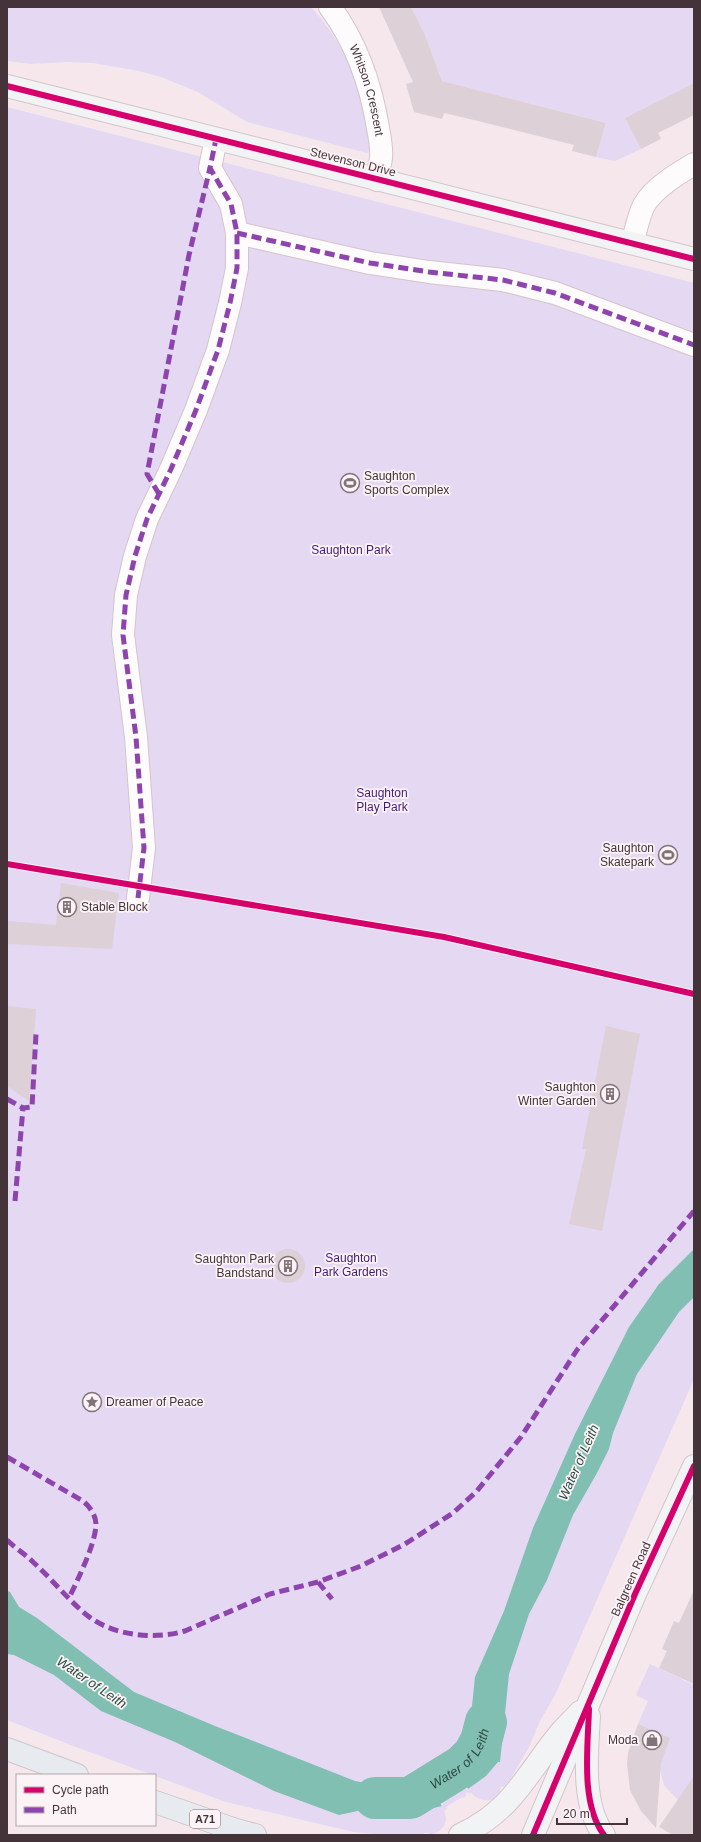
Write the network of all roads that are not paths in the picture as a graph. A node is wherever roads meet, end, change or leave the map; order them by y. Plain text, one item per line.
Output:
1 (330, 7) edge
2 (7, 86) edge
3 (216, 139) junction
4 (694, 164) edge
5 (377, 180) junction
6 (237, 232) junction
7 (632, 244) junction
8 (694, 259) edge
9 (694, 345) edge
10 (138, 898) dead end
11 (694, 1466) edge
12 (589, 1703) junction
13 (7, 1749) edge
14 (74, 1774) edge
15 (156, 1802) edge
16 (255, 1835) edge
17 (460, 1835) edge
18 (533, 1835) edge
19 (604, 1835) edge

1 - 5 street, Whitson Crescent
2 - 3 street, Stevenson Drive
3 - 5 street, Stevenson Drive
3 - 6 street
4 - 7 street
5 - 7 street, Stevenson Drive
6 - 9 street
6 - 10 street
7 - 8 street, Stevenson Drive
11 - 12 street, Balgreen Road
12 - 17 street
12 - 18 street, Balgreen Road
12 - 19 street, Balgreen Road
13 - 14 main road
15 - 16 main road, A71

